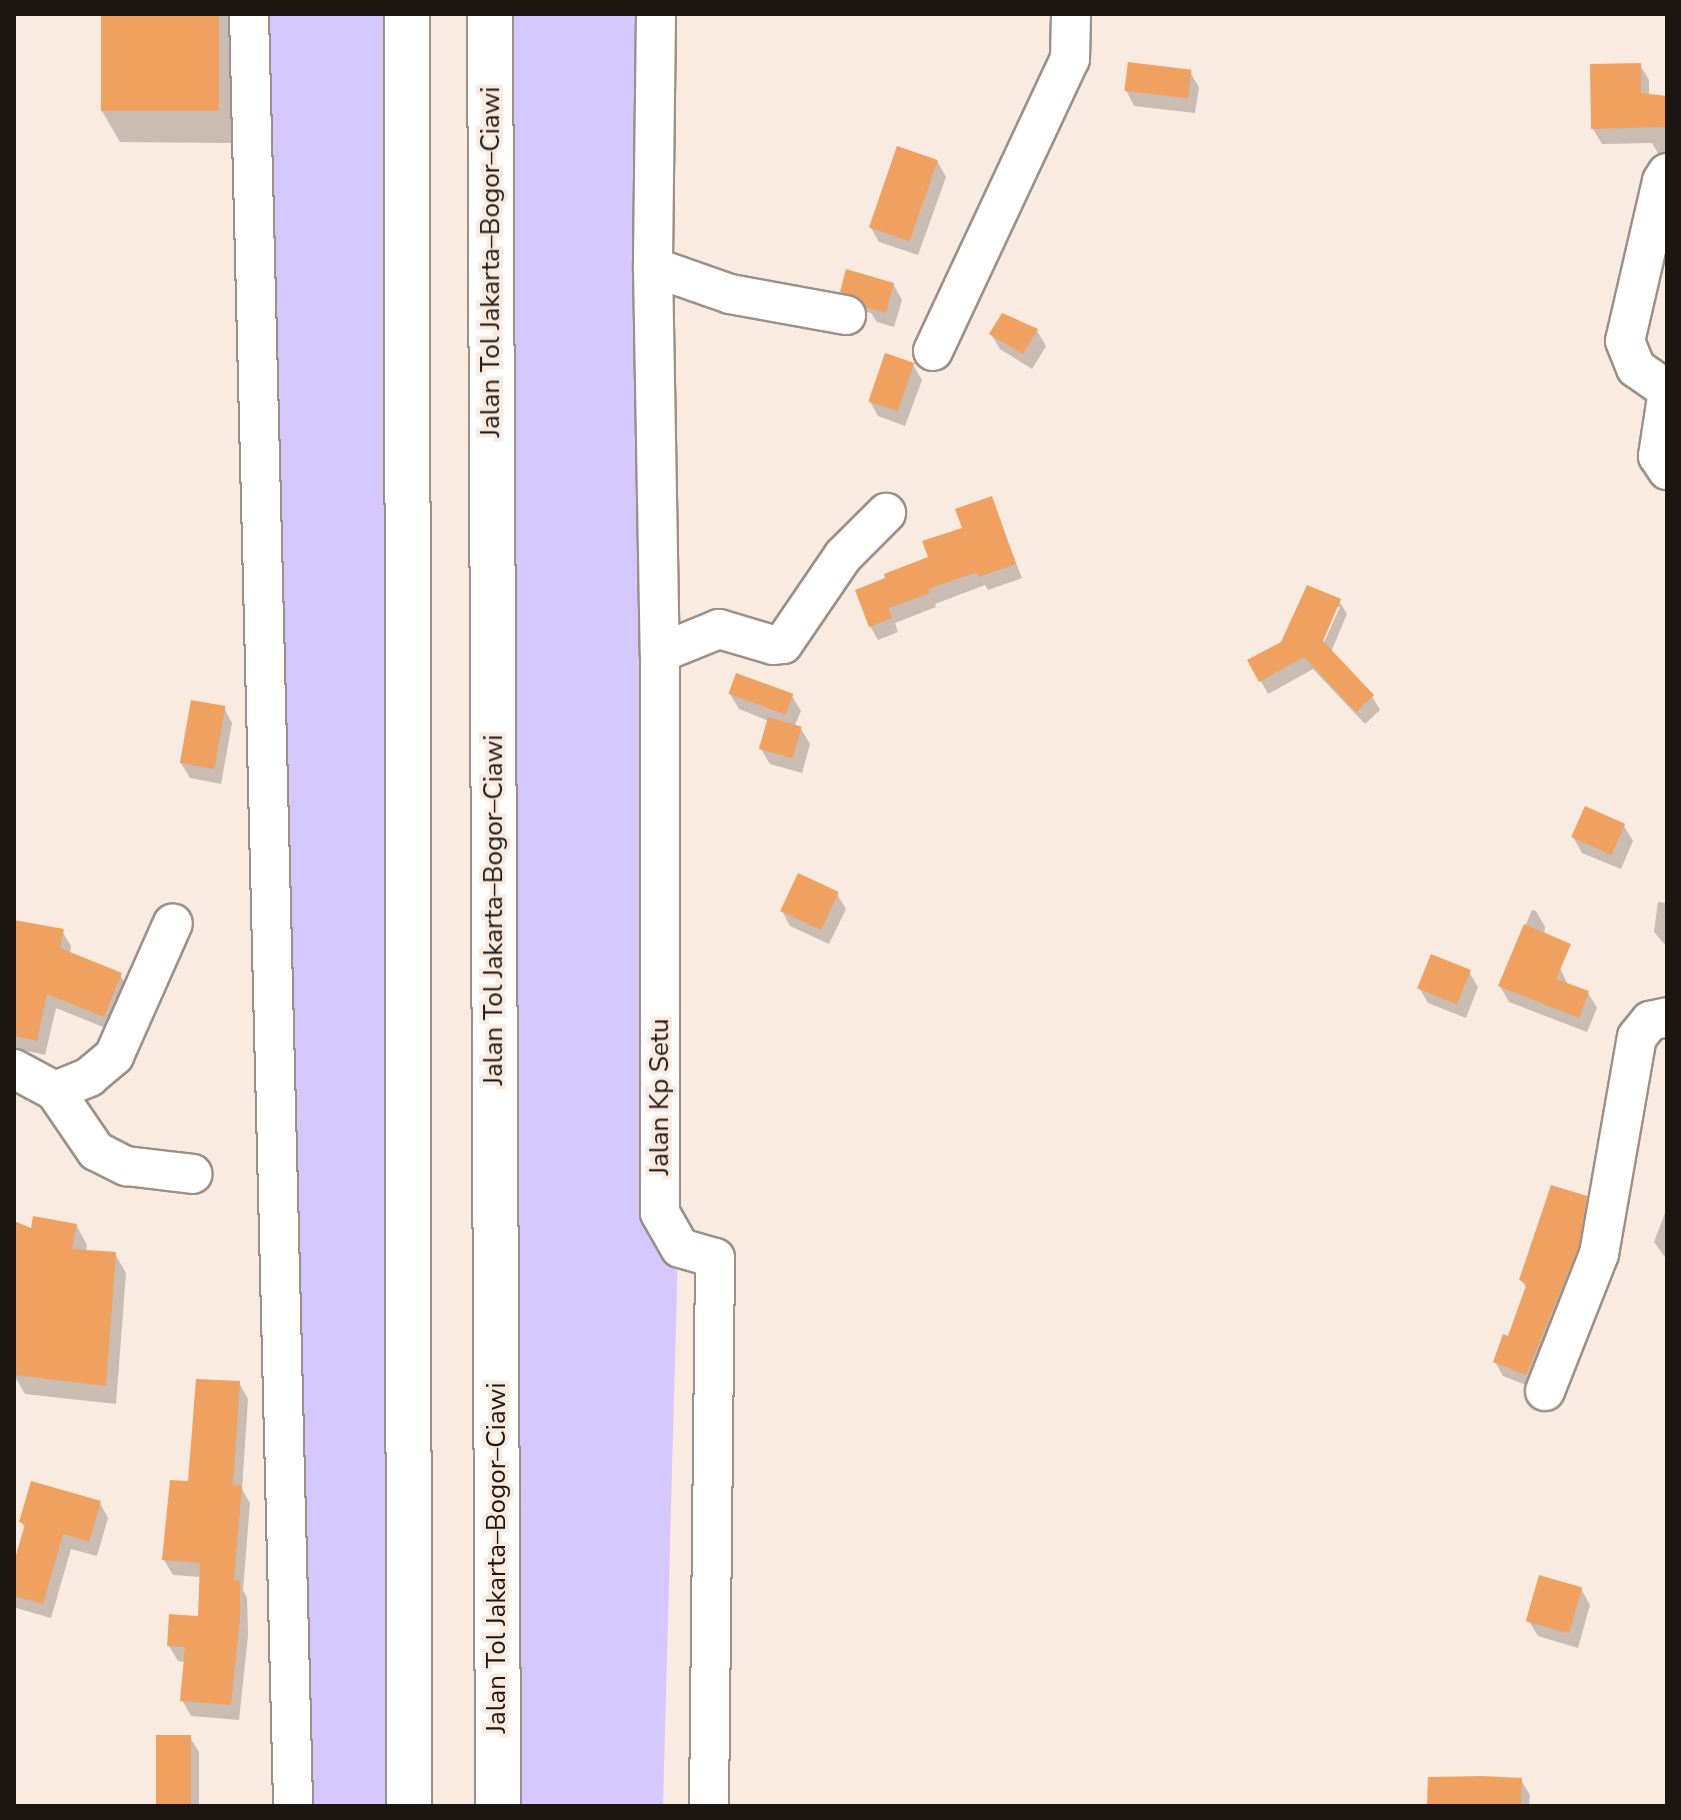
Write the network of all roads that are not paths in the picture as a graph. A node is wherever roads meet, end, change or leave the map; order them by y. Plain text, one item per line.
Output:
1 (249, 14) edge
2 (407, 14) edge
3 (490, 14) edge
4 (656, 14) edge
5 (1071, 14) edge
6 (1667, 173) edge
7 (653, 267) junction
8 (846, 315) dead end
9 (933, 351) dead end
10 (1667, 390) edge
11 (1667, 397) edge
12 (1667, 470) edge
13 (886, 513) dead end
14 (660, 653) junction
15 (173, 923) dead end
16 (1667, 1017) edge
17 (14, 1069) edge
18 (55, 1091) junction
19 (193, 1174) dead end
20 (1545, 1391) dead end
21 (293, 1806) edge
22 (409, 1806) edge
23 (498, 1806) edge
24 (709, 1806) edge

1 - 21 street
2 - 22 highway
3 - 23 highway, Jalan Tol Jakarta–Bogor–Ciawi
4 - 7 street
5 - 9 street
6 - 10 street
7 - 8 street
7 - 14 street
11 - 12 street
13 - 14 street
14 - 24 street, Jalan Kp Setu
15 - 18 street
16 - 20 street
17 - 18 street
18 - 19 street

